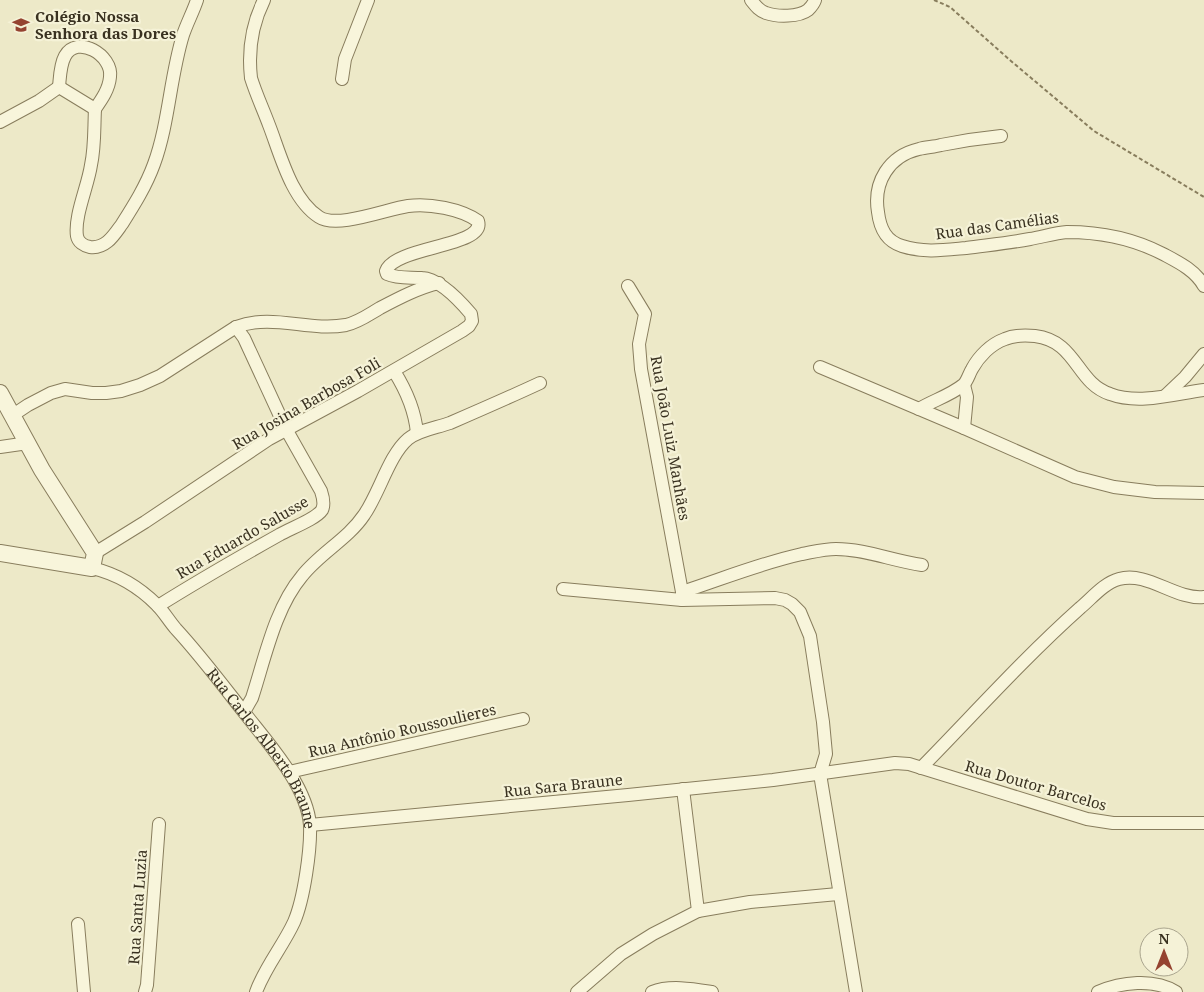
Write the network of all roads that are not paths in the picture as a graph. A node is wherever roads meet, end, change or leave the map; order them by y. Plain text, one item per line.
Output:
1 (264, 0) edge
2 (368, 0) edge
3 (751, 0) edge
4 (815, 0) edge
5 (198, 2) edge
6 (342, 79) dead end
7 (59, 87) junction
8 (95, 109) junction
9 (0, 122) edge
10 (1001, 136) dead end
11 (439, 283) junction
12 (628, 286) dead end
13 (1204, 286) edge
14 (236, 327) junction
15 (1204, 354) edge
16 (820, 366) dead end
17 (394, 371) junction
18 (540, 383) dead end
19 (964, 385) junction
20 (1204, 390) edge
21 (0, 393) edge
22 (1166, 395) junction
23 (919, 408) junction
24 (13, 415) junction
25 (964, 428) junction
26 (286, 429) junction
27 (417, 433) junction
28 (28, 443) junction
29 (0, 447) edge
30 (1204, 493) edge
31 (0, 553) edge
32 (94, 560) junction
33 (922, 565) dead end
34 (563, 589) dead end
35 (682, 596) junction
36 (1204, 597) edge
37 (158, 606) junction
38 (244, 712) junction
39 (523, 719) dead end
40 (921, 768) junction
41 (288, 772) junction
42 (820, 774) junction
43 (682, 789) junction
44 (1204, 823) edge
45 (159, 824) dead end
46 (310, 825) junction
47 (838, 894) junction
48 (698, 910) junction
49 (78, 924) dead end
50 (84, 992) edge
51 (145, 992) edge
52 (256, 992) edge
53 (578, 992) edge
54 (652, 992) edge
55 (712, 992) edge
56 (856, 992) edge
57 (1098, 992) edge
58 (1176, 992) edge

1 - 11 street
2 - 6 street
3 - 4 street
5 - 8 street
7 - 8 street
7 - 8 street
7 - 9 street
10 - 13 street, Rua das Camélias
11 - 14 street
11 - 17 street, Rua Josina Barbosa Foli
12 - 35 street, Rua João Luiz Manhães
14 - 24 street
14 - 26 street, Rua Eduardo Salusse
15 - 22 street
16 - 23 street
17 - 26 street, Rua Josina Barbosa Foli
17 - 27 street
18 - 27 street
19 - 22 street
19 - 23 street
19 - 25 street
20 - 22 street
21 - 24 street
23 - 25 street
24 - 28 street
25 - 30 street
26 - 32 street, Rua Josina Barbosa Foli
26 - 37 street, Rua Eduardo Salusse
27 - 38 street
28 - 29 street
28 - 32 street
31 - 32 street
32 - 37 street, Rua Carlos Alberto Braune
33 - 35 street
34 - 35 street
35 - 42 street
36 - 40 street
37 - 38 street, Rua Carlos Alberto Braune
38 - 41 street, Rua Carlos Alberto Braune
39 - 41 street, Rua Antônio Roussoulieres
40 - 42 street, Rua Sara Braune
40 - 44 street, Rua Doutor Barcelos
41 - 46 street, Rua Carlos Alberto Braune
42 - 43 street, Rua Sara Braune
42 - 47 street
43 - 46 street, Rua Sara Braune
43 - 48 street
45 - 51 street, Rua Santa Luzia
46 - 52 street, Rua Carlos Alberto Braune
47 - 48 street
47 - 56 street
48 - 53 street
49 - 50 street
54 - 55 street
57 - 58 street

